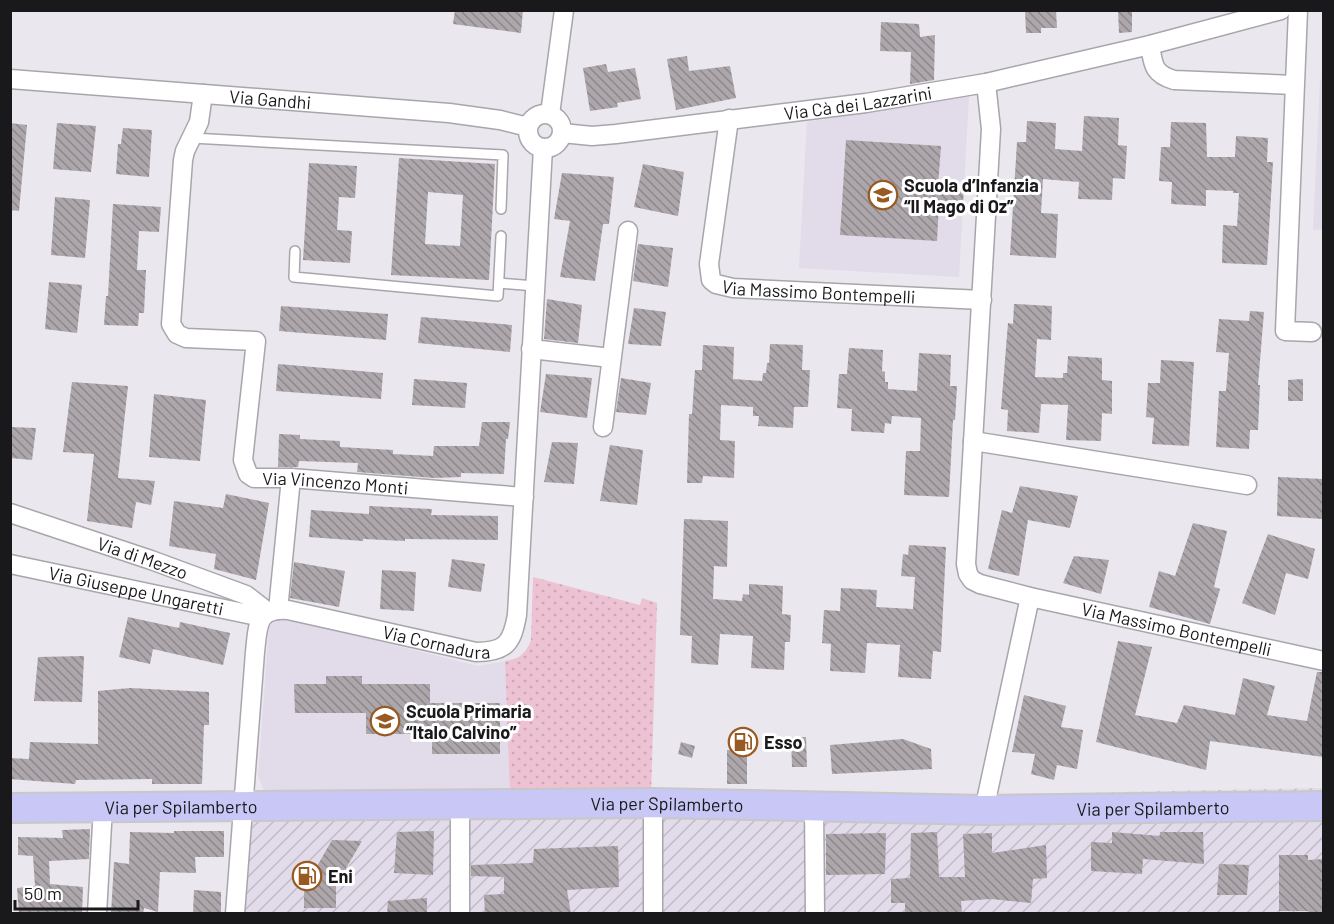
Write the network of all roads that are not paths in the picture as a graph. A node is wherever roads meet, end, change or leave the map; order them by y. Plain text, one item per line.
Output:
1 (564, 10) edge
2 (1281, 10) edge
3 (1298, 10) edge
4 (1149, 45) junction
5 (10, 79) edge
6 (986, 83) junction
7 (1294, 85) junction
8 (203, 94) junction
9 (550, 114) junction
10 (729, 119) junction
11 (528, 127) junction
12 (562, 133) junction
13 (192, 138) junction
14 (543, 148) junction
15 (501, 209) dead end
16 (628, 231) dead end
17 (501, 236) dead end
18 (295, 251) dead end
19 (499, 283) junction
20 (535, 286) junction
21 (982, 300) junction
22 (1312, 332) dead end
23 (531, 350) junction
24 (611, 358) junction
25 (603, 427) dead end
26 (973, 441) junction
27 (291, 478) junction
28 (1247, 485) dead end
29 (524, 497) junction
30 (10, 513) edge
31 (10, 564) edge
32 (1030, 597) junction
33 (270, 613) junction
34 (1323, 662) edge
35 (653, 803) junction
36 (243, 806) junction
37 (460, 806) junction
38 (814, 806) junction
39 (1323, 806) edge
40 (103, 807) junction
41 (10, 808) edge
42 (984, 810) junction
43 (97, 914) edge
44 (235, 914) edge
45 (460, 914) edge
46 (653, 914) edge
47 (815, 914) edge

1 - 9 street
2 - 4 street, Via Cà dei Lazzarini
3 - 7 street
4 - 6 street, Via Cà dei Lazzarini
4 - 7 street
5 - 8 street, Via Gandhi
6 - 10 street, Via Cà dei Lazzarini
6 - 21 street, Via Massimo Bontempelli
7 - 22 street
8 - 11 street, Via Gandhi
8 - 13 street, Via Vincenzo Monti
9 - 11 street
9 - 12 street
10 - 12 street, Via Cà dei Lazzarini
10 - 21 street, Via Massimo Bontempelli
11 - 14 street
12 - 14 street
13 - 15 lane
13 - 27 street, Via Vincenzo Monti
14 - 20 street, Via Cornadura
16 - 24 street
17 - 19 lane
18 - 19 lane
19 - 20 lane
20 - 23 street, Via Cornadura
21 - 26 street, Via Massimo Bontempelli
23 - 24 street
23 - 29 street, Via Cornadura
24 - 25 street
26 - 28 street
26 - 32 street, Via Massimo Bontempelli
27 - 29 street, Via Vincenzo Monti
27 - 33 street
29 - 33 street, Via Cornadura
30 - 33 street, Via di Mezzo
31 - 33 street, Via Giuseppe Ungaretti
32 - 34 street, Via Massimo Bontempelli
32 - 42 street
33 - 36 street
35 - 37 main road, Via per Spilamberto
35 - 38 main road, Via per Spilamberto
35 - 46 street
36 - 37 main road, Via per Spilamberto
36 - 40 main road, Via per Spilamberto
36 - 44 street
37 - 45 street
38 - 42 main road, Via per Spilamberto
38 - 47 street
39 - 42 main road, Via per Spilamberto
40 - 41 main road, Via per Spilamberto
40 - 43 street

